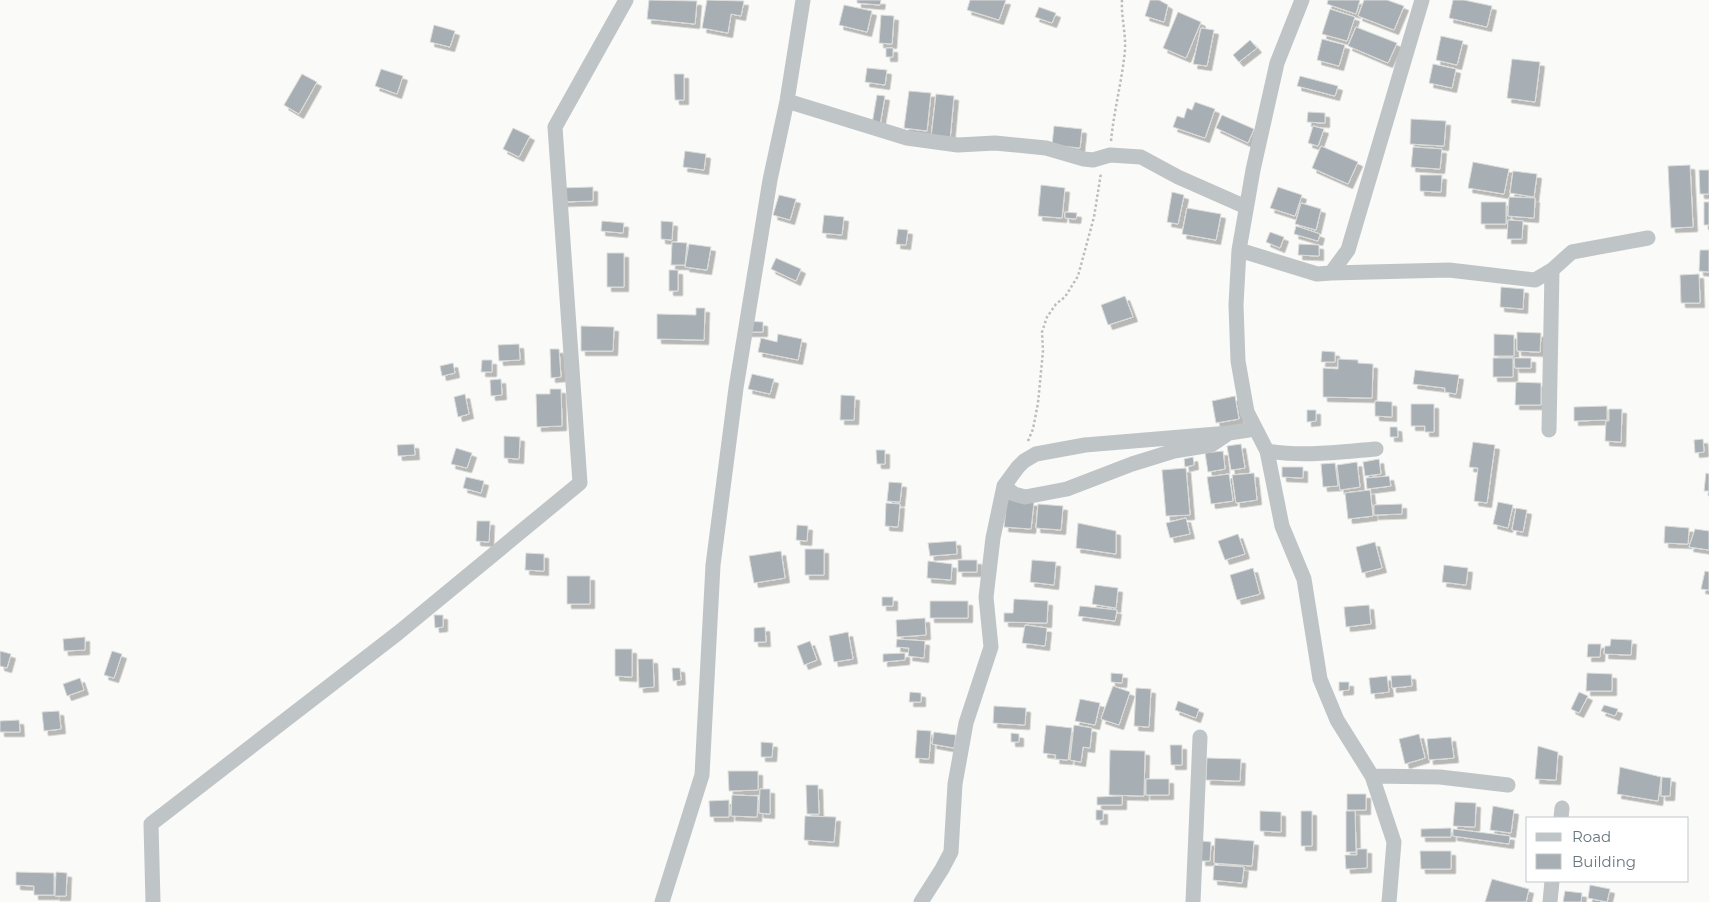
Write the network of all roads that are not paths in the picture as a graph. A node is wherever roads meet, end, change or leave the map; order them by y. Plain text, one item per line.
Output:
1 (626, 0) edge
2 (803, 0) edge
3 (1302, 0) edge
4 (1422, 0) edge
5 (787, 102) junction
6 (1246, 207) junction
7 (1648, 238) dead end
8 (1239, 250) junction
9 (1552, 270) junction
10 (1331, 273) junction
11 (1255, 429) junction
12 (1550, 430) dead end
13 (1229, 433) junction
14 (1376, 449) dead end
15 (1267, 451) junction
16 (1004, 486) junction
17 (1200, 737) dead end
18 (1372, 776) junction
19 (1508, 785) dead end
20 (1552, 882) edge
21 (153, 902) edge
22 (662, 902) edge
23 (921, 902) edge
24 (1193, 902) edge
25 (1389, 902) edge
26 (1550, 902) edge

1 - 21 street
2 - 5 street
3 - 6 street
4 - 10 street
5 - 6 street
5 - 22 street
6 - 8 street
7 - 9 street
8 - 10 street
8 - 11 street
9 - 10 street
9 - 12 street
11 - 13 street
11 - 15 street
13 - 16 street
13 - 16 street
14 - 15 street
15 - 18 street
16 - 23 street
17 - 24 street
18 - 19 street
18 - 25 street
20 - 26 street

